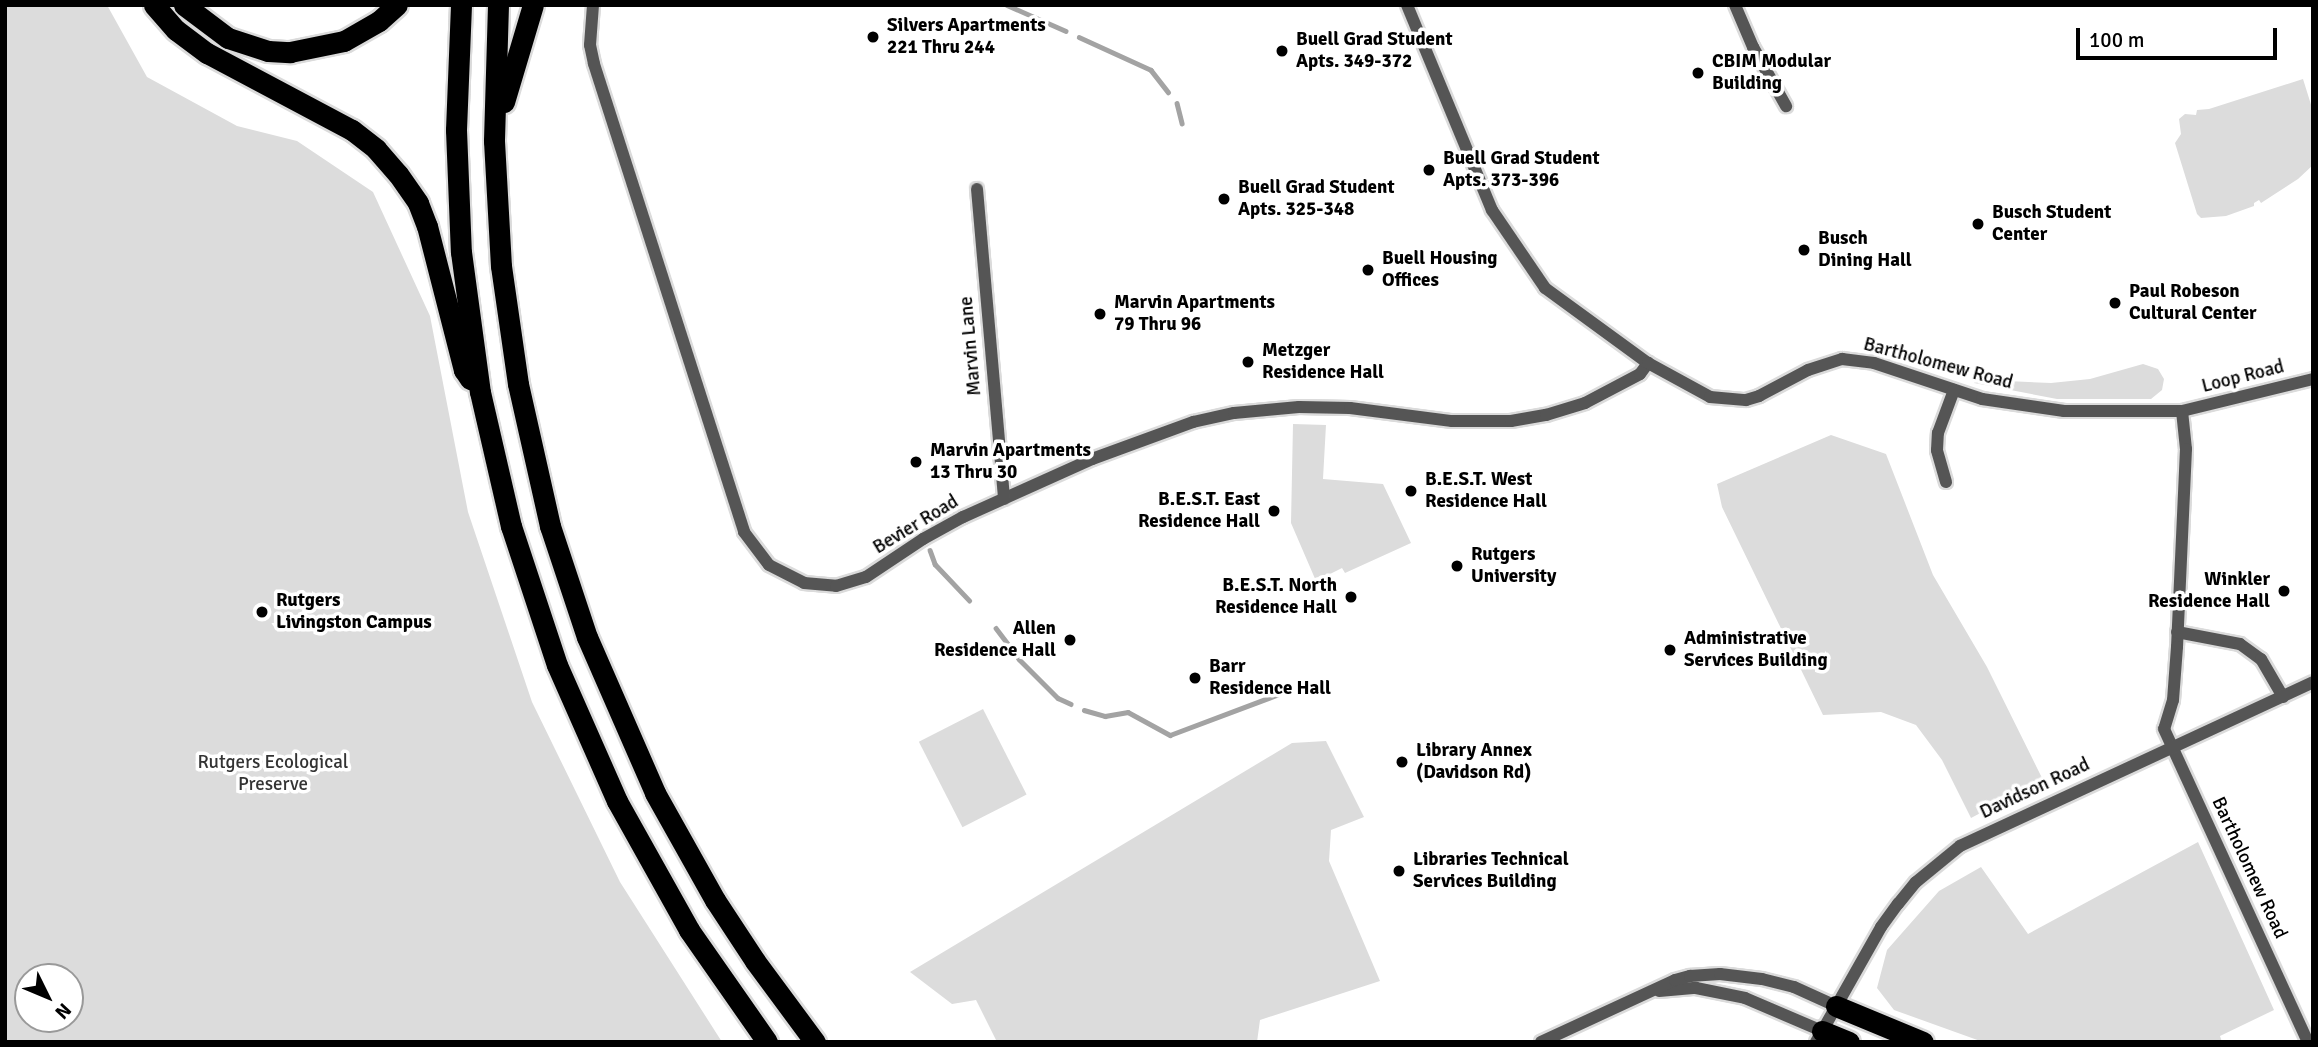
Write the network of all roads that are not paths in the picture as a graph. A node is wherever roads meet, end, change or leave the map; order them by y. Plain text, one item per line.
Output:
1 (154, 5) edge
2 (184, 5) edge
3 (397, 5) edge
4 (461, 5) edge
5 (498, 5) edge
6 (533, 5) edge
7 (593, 5) edge
8 (1407, 5) edge
9 (1735, 5) edge
10 (1786, 106) dead end
11 (494, 141) junction
12 (978, 189) dead end
13 (1648, 363) junction
14 (2313, 379) edge
15 (1954, 390) junction
16 (480, 392) junction
17 (2182, 411) junction
18 (1946, 482) dead end
19 (1004, 499) junction
20 (2177, 632) junction
21 (2313, 682) edge
22 (2283, 697) junction
23 (2172, 746) junction
24 (1655, 991) junction
25 (731, 993) junction
26 (1836, 1006) junction
27 (1819, 1037) edge
28 (752, 1042) edge
29 (767, 1042) edge
30 (816, 1042) edge
31 (1541, 1042) edge
32 (1849, 1042) edge
33 (1923, 1042) edge
34 (2308, 1042) edge

1 - 16 highway
2 - 3 highway
4 - 16 highway
5 - 11 highway
6 - 11 highway
7 - 19 street, Bevier Road
8 - 13 street, Bartholomew Road
9 - 10 street
11 - 30 highway
12 - 19 street, Marvin Lane
13 - 15 street, Bartholomew Road
13 - 19 street, Bevier Road
14 - 17 street, Loop Road
15 - 17 street, Bartholomew Road
15 - 18 street
16 - 25 highway
17 - 20 street, Bartholomew Road
20 - 22 street
20 - 23 street, Bartholomew Road
21 - 22 street, Davidson Road
22 - 23 street, Davidson Road
23 - 26 street, Davidson Road
23 - 34 street, Bartholomew Road
24 - 26 street
24 - 27 street
24 - 31 street
25 - 28 highway
25 - 29 highway
26 - 27 street, Davidson Road
26 - 33 highway
27 - 32 highway

